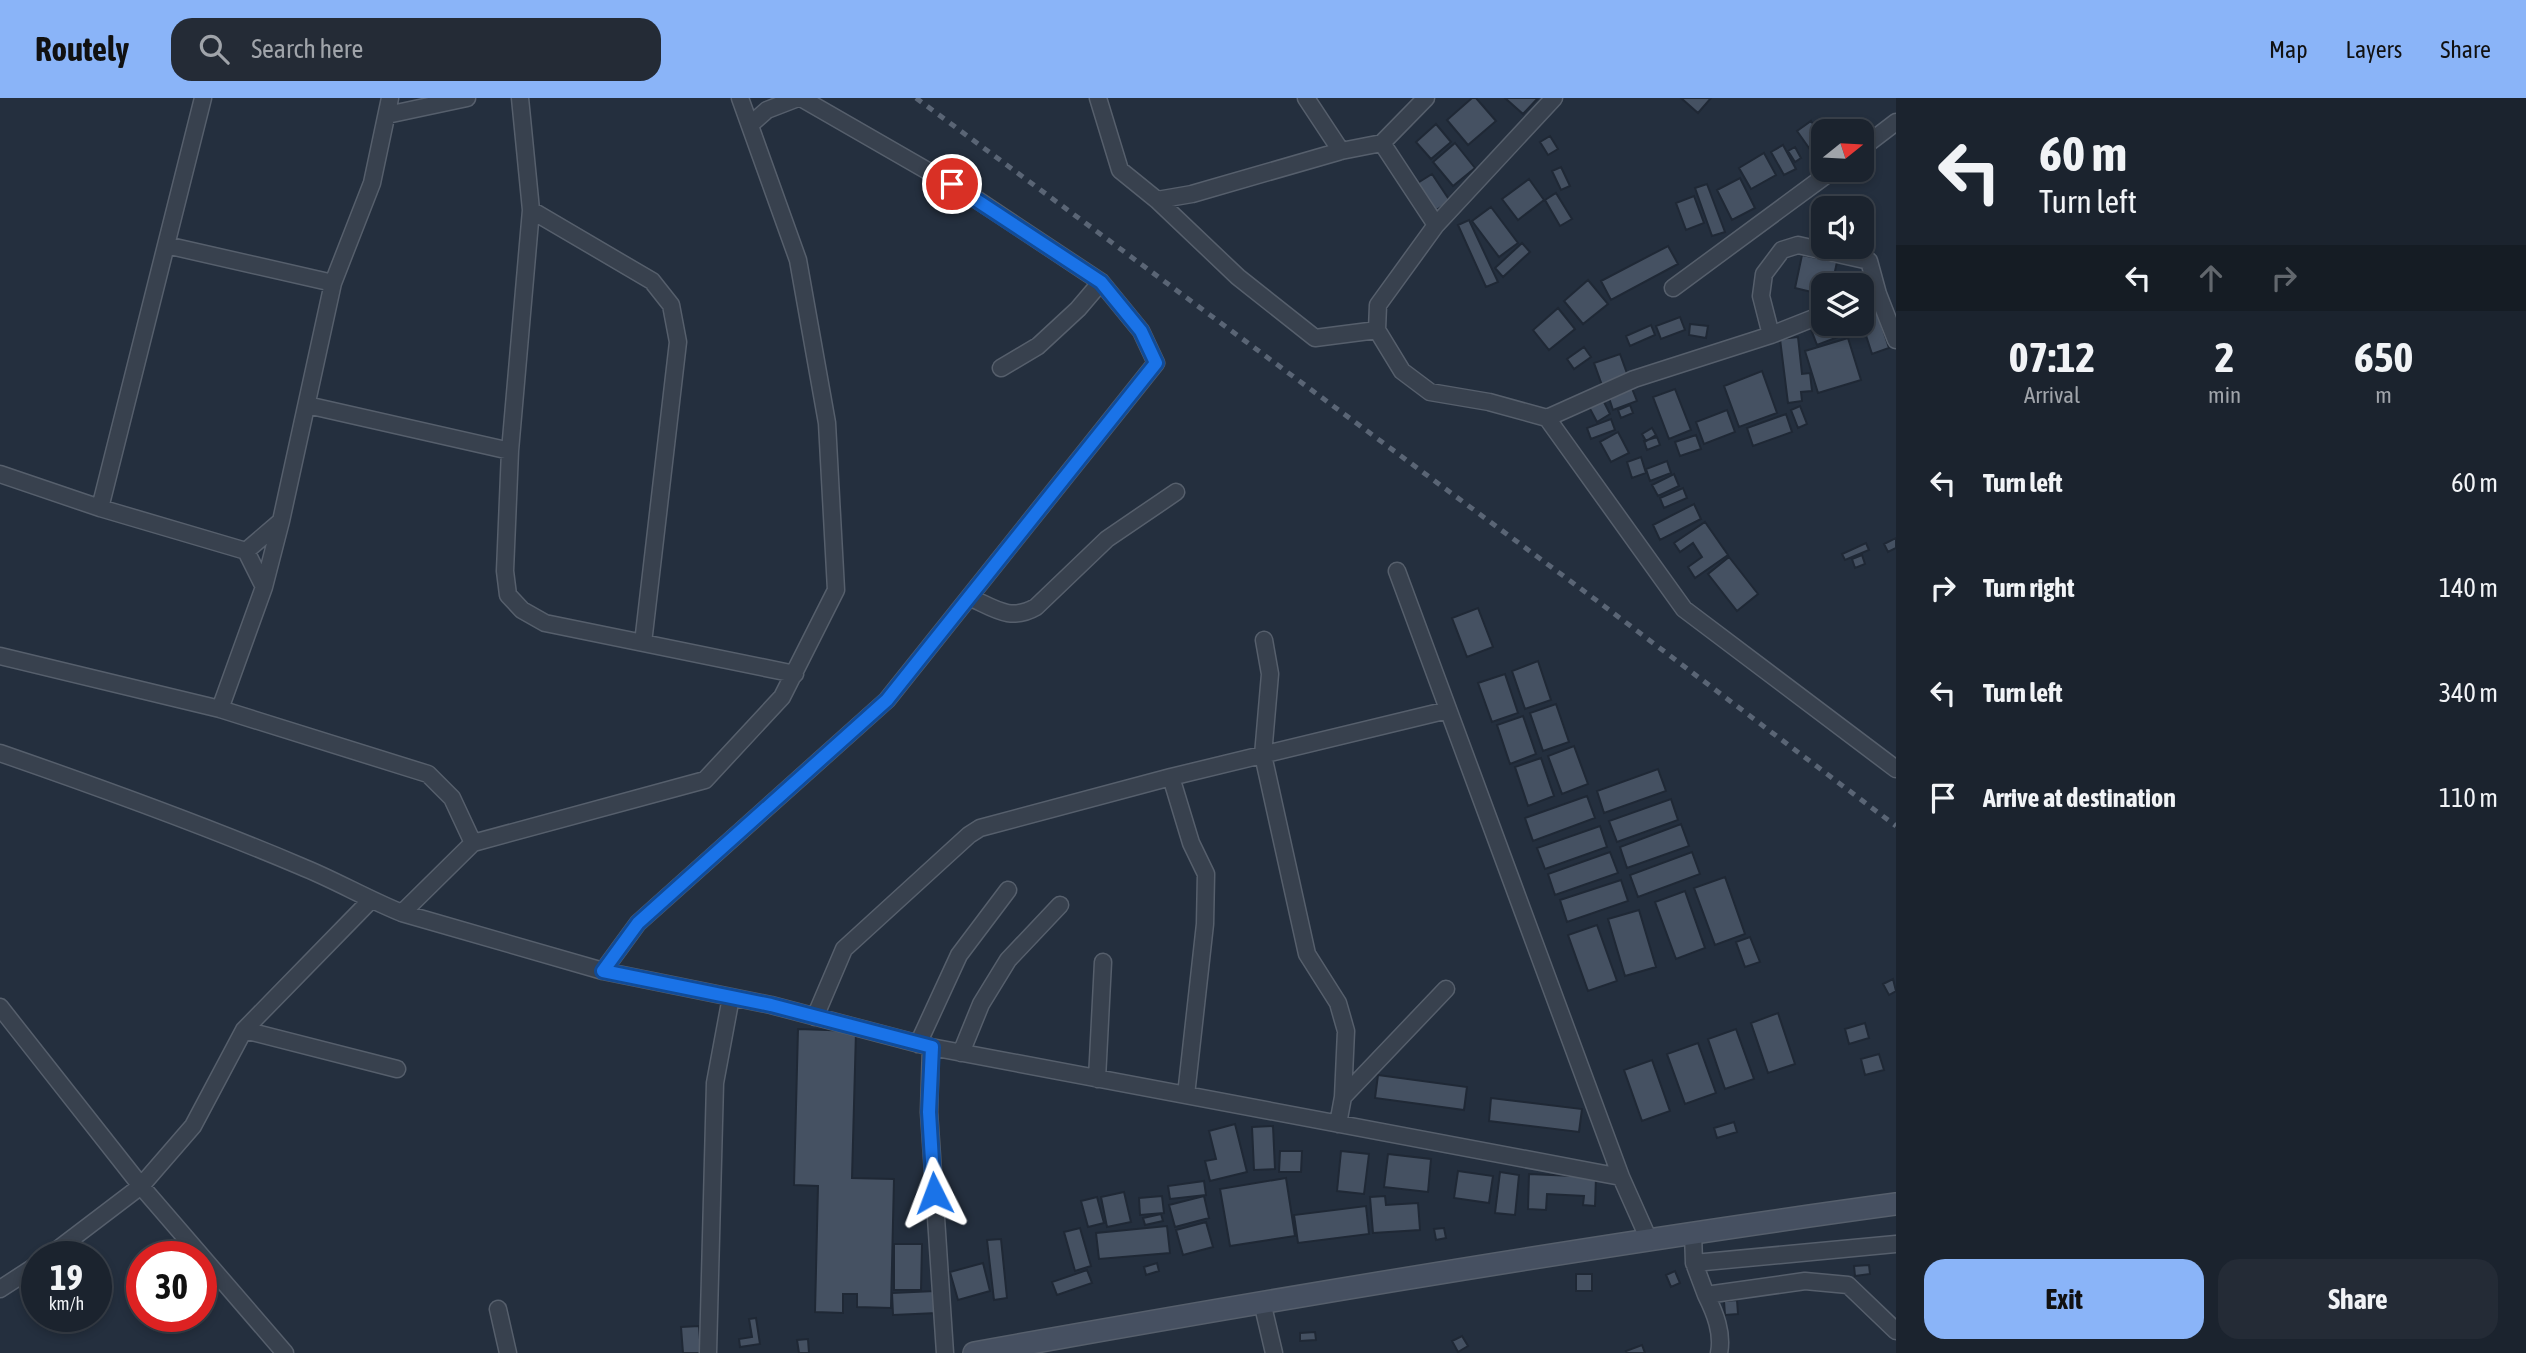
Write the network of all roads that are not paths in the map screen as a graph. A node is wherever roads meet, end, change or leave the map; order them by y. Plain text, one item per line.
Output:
1 (203, 98) edge
2 (390, 98) edge
3 (467, 98) edge
4 (520, 98) edge
5 (740, 98) edge
6 (799, 98) edge
7 (1098, 98) edge
8 (1306, 98) edge
9 (1426, 98) edge
10 (1554, 98) edge
11 (387, 115) junction
12 (1896, 122) edge
13 (750, 125) junction
14 (1874, 139) edge
15 (1382, 143) junction
16 (1341, 151) junction
17 (1816, 182) edge
18 (1157, 200) junction
19 (531, 210) junction
20 (1436, 225) junction
21 (166, 245) junction
22 (1101, 282) junction
23 (333, 283) junction
24 (1673, 288) dead end
25 (1878, 294) junction
26 (1874, 296) edge
27 (1811, 319) edge
28 (1377, 330) junction
29 (1771, 335) junction
30 (1896, 340) edge
31 (1002, 368) dead end
32 (307, 405) junction
33 (1547, 418) junction
34 (510, 451) junction
35 (0, 474) edge
36 (1176, 492) dead end
37 (100, 508) junction
38 (282, 521) junction
39 (246, 551) junction
40 (1397, 571) dead end
41 (264, 587) junction
42 (969, 597) junction
43 (1264, 640) dead end
44 (643, 643) junction
45 (0, 656) edge
46 (795, 674) junction
47 (220, 709) junction
48 (1448, 710) junction
49 (0, 753) edge
50 (1263, 755) junction
51 (1896, 769) edge
52 (1171, 777) junction
53 (473, 843) junction
54 (1008, 890) dead end
55 (370, 901) junction
56 (1060, 905) dead end
57 (402, 913) junction
58 (1103, 962) dead end
59 (603, 971) junction
60 (1446, 989) dead end
61 (731, 997) junction
62 (0, 1007) edge
63 (815, 1017) junction
64 (244, 1030) junction
65 (925, 1045) junction
66 (961, 1053) junction
67 (397, 1069) dead end
68 (1097, 1079) junction
69 (1186, 1096) junction
70 (1343, 1097) junction
71 (1338, 1124) junction
72 (1621, 1177) junction
73 (141, 1186) junction
74 (1896, 1204) edge
75 (1693, 1233) junction
76 (1649, 1240) junction
77 (69, 1241) edge
78 (1896, 1244) edge
79 (1694, 1263) junction
80 (21, 1275) edge
81 (0, 1289) edge
82 (1706, 1295) junction
83 (1262, 1302) junction
84 (498, 1309) dead end
85 (1896, 1331) edge
86 (285, 1353) edge
87 (508, 1353) edge
88 (708, 1353) edge
89 (945, 1353) edge
90 (974, 1353) edge
91 (1274, 1353) edge
92 (1719, 1353) edge

1 - 21 street
2 - 11 street
3 - 11 street
4 - 19 street
5 - 13 street
6 - 13 street
6 - 22 street
7 - 18 street
8 - 16 street
9 - 15 street
10 - 20 street
11 - 23 street
12 - 14 street
13 - 46 street
15 - 16 street
15 - 20 street
16 - 18 street
17 - 24 street
18 - 28 street
19 - 34 street
19 - 44 street
20 - 28 street
21 - 23 street
21 - 37 street
22 - 31 street
22 - 42 street
23 - 32 street
25 - 26 street
25 - 29 street
25 - 30 street
27 - 29 street
28 - 33 street
29 - 33 street
32 - 34 street
32 - 38 street
33 - 51 street
34 - 44 street
35 - 37 street
36 - 42 street
37 - 39 street
38 - 39 street
38 - 41 street
39 - 41 street
40 - 48 street
41 - 47 street
42 - 59 street
43 - 50 street
44 - 46 street
45 - 47 street
46 - 53 street
47 - 53 street
48 - 50 street
48 - 72 street
49 - 55 street
50 - 52 street
50 - 70 street
52 - 63 street
52 - 69 street
53 - 57 street
54 - 65 street
55 - 57 street
55 - 64 street
56 - 66 street
57 - 59 street
58 - 68 street
59 - 61 street
60 - 70 street
61 - 63 street
61 - 88 street
62 - 73 street
63 - 65 street
64 - 67 street
64 - 73 street
65 - 66 street
65 - 89 street
66 - 68 street
68 - 69 street
69 - 71 street
70 - 71 street
71 - 72 street
72 - 76 street
73 - 77 street
73 - 86 street
74 - 75 main road
75 - 76 main road
75 - 79 street
76 - 83 main road
78 - 79 street
79 - 82 street
80 - 81 street
82 - 85 street
82 - 92 street
83 - 90 main road
83 - 91 street
84 - 87 street

